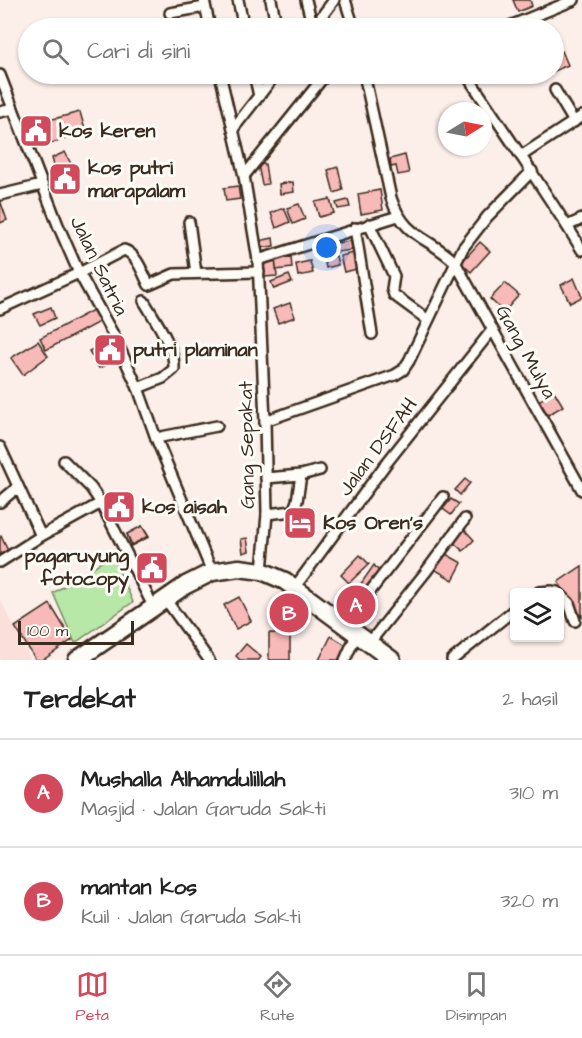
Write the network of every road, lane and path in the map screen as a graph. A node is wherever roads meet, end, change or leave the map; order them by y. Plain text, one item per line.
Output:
1 (238, 0) edge
2 (271, 0) edge
3 (306, 0) edge
4 (334, 0) edge
5 (345, 0) edge
6 (574, 0) edge
7 (205, 3) edge
8 (170, 13) dead end
9 (208, 18) edge
10 (242, 18) edge
11 (275, 18) edge
12 (310, 18) edge
13 (320, 18) edge
14 (351, 18) edge
15 (534, 18) edge
16 (0, 75) edge
17 (222, 84) edge
18 (256, 84) edge
19 (268, 84) edge
20 (318, 84) edge
21 (366, 84) edge
22 (473, 84) edge
23 (555, 90) dead end
24 (259, 96) junction
25 (14, 109) junction
26 (0, 112) edge
27 (578, 119) edge
28 (233, 129) junction
29 (521, 156) junction
30 (532, 171) junction
31 (244, 176) junction
32 (42, 185) junction
33 (0, 195) edge
34 (398, 216) junction
35 (582, 219) edge
36 (189, 222) dead end
37 (369, 224) junction
38 (567, 226) junction
39 (355, 228) junction
40 (582, 250) edge
41 (258, 260) junction
42 (455, 262) junction
43 (259, 272) junction
44 (80, 273) junction
45 (196, 273) junction
46 (144, 301) dead end
47 (0, 309) edge
48 (428, 320) junction
49 (492, 330) junction
50 (372, 334) dead end
51 (138, 388) junction
52 (265, 421) junction
53 (217, 426) dead end
54 (156, 438) junction
55 (0, 447) edge
56 (64, 461) dead end
57 (320, 471) dead end
58 (301, 475) junction
59 (266, 478) junction
60 (18, 487) junction
61 (582, 490) edge
62 (443, 497) dead end
63 (0, 502) edge
64 (100, 503) junction
65 (267, 514) junction
66 (465, 519) dead end
67 (41, 536) junction
68 (0, 562) edge
69 (262, 571) junction
70 (212, 572) junction
71 (295, 588) junction
72 (564, 598) edge
73 (160, 604) junction
74 (510, 613) edge
75 (575, 621) dead end
76 (357, 633) junction
77 (77, 660) edge
78 (209, 660) edge
79 (345, 660) edge
80 (392, 660) edge
81 (452, 660) edge

1 - 10 street
2 - 11 street
3 - 12 street
4 - 13 street
5 - 14 street
6 - 15 street
7 - 8 street
7 - 9 street
16 - 25 street, Jalan Satria
17 - 28 street, Gang Sepakat
18 - 24 street
19 - 24 street
20 - 31 street
21 - 34 street
22 - 29 street
23 - 27 street
24 - 28 street
25 - 26 street
25 - 32 street, Jalan Satria
27 - 29 street
28 - 31 street, Gang Sepakat
29 - 30 street
30 - 38 street
30 - 42 street
31 - 41 street, Gang Sepakat
32 - 33 street
32 - 44 street, Jalan Satria
34 - 37 street
34 - 42 street
35 - 38 street
36 - 45 street
37 - 39 street
37 - 48 street
38 - 40 street
39 - 41 street
39 - 50 street
41 - 43 street, Gang Sepakat
42 - 48 street
42 - 49 street, Gang Mulya
43 - 45 street
43 - 52 street, Gang Sepakat
44 - 45 street
44 - 47 street
44 - 51 street, Jalan Satria
46 - 51 street
48 - 52 street
49 - 61 street, Gang Mulya
49 - 71 street, Jalan DSFAH
51 - 54 street, Jalan Satria
52 - 59 street, Gang Sepakat
53 - 54 street
54 - 70 street, Jalan Satria
55 - 60 street
56 - 64 street
57 - 58 street
58 - 59 street
58 - 65 street
59 - 65 street, Gang Sepakat
60 - 63 street
60 - 67 street
62 - 76 street
64 - 67 street
64 - 73 street
65 - 69 street, Gang Sepakat
66 - 76 street
67 - 68 street
69 - 70 highway
69 - 71 highway
70 - 73 highway
71 - 76 highway
72 - 75 street
73 - 77 highway
73 - 78 street
74 - 81 street
76 - 79 street
76 - 80 highway

